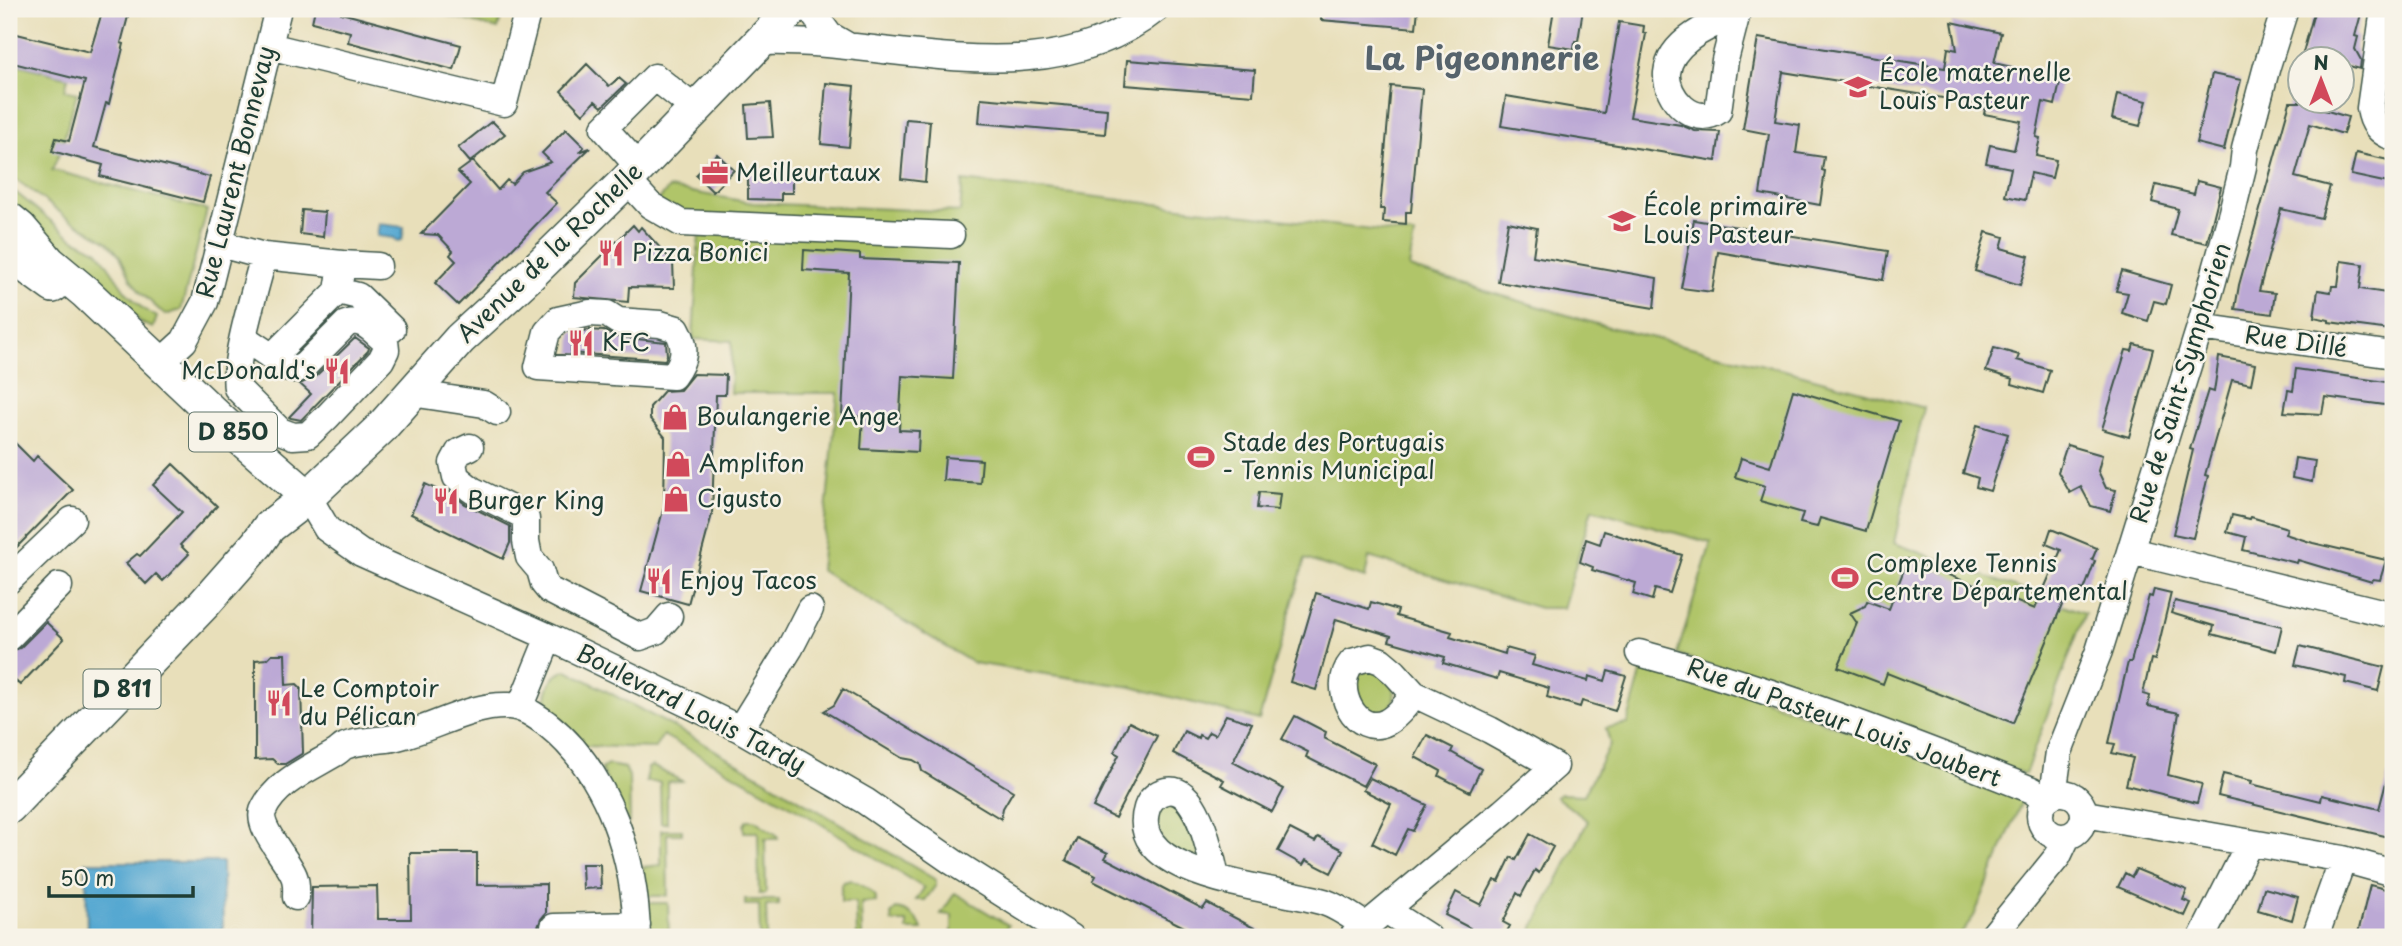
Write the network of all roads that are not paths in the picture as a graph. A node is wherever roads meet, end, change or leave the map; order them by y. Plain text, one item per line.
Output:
1 (278, 9) edge
2 (528, 9) edge
3 (792, 9) edge
4 (810, 9) edge
5 (1156, 9) edge
6 (2285, 9) edge
7 (2384, 9) edge
8 (760, 42) junction
9 (268, 46) junction
10 (849, 47) junction
11 (695, 109) junction
12 (2393, 137) edge
13 (633, 173) junction
14 (951, 235) dead end
15 (9, 237) edge
16 (220, 244) junction
17 (264, 256) junction
18 (342, 264) junction
19 (378, 266) dead end
20 (338, 291) junction
21 (2200, 327) junction
22 (244, 338) junction
23 (2393, 355) edge
24 (273, 356) junction
25 (160, 363) junction
26 (538, 367) joint
27 (411, 394) junction
28 (496, 412) dead end
29 (327, 417) junction
30 (470, 447) dead end
31 (308, 497) junction
32 (72, 520) dead end
33 (2131, 551) junction
34 (9, 580) edge
35 (59, 586) dead end
36 (810, 609) dead end
37 (669, 615) dead end
38 (2393, 615) edge
39 (9, 636) edge
40 (549, 637) junction
41 (1639, 653) dead end
42 (1413, 694) dead end
43 (520, 708) junction
44 (740, 729) junction
45 (12, 814) edge
46 (2064, 815) junction
47 (2249, 844) junction
48 (2343, 859) junction
49 (2393, 873) edge
50 (1216, 877) dead end
51 (296, 897) dead end
52 (1368, 924) edge
53 (554, 927) dead end
54 (637, 931) edge
55 (1071, 937) edge
56 (1428, 937) edge
57 (1992, 937) edge
58 (2202, 937) edge
59 (2315, 937) edge

1 - 9 street, Rue Laurent Bonnevay
2 - 9 street
3 - 8 main road, Avenue de la Rochelle / D 811
4 - 10 street
5 - 10 street
6 - 21 street, Rue de Saint-Symphorien
7 - 12 street
8 - 10 street
8 - 11 main road, Avenue de la Rochelle / D 811
9 - 16 street, Rue Laurent Bonnevay
11 - 13 main road, Avenue de la Rochelle / D 811
11 - 13 street
13 - 14 street
13 - 27 main road, Avenue de la Rochelle / D 811
15 - 25 main road, D 850
16 - 17 street
16 - 25 street, Rue Laurent Bonnevay
17 - 18 street
17 - 22 street
18 - 19 street
18 - 20 street
20 - 24 street
20 - 29 street
21 - 23 street, Rue Dillé
21 - 33 street, Rue de Saint-Symphorien
22 - 24 street
22 - 29 street
24 - 29 street
25 - 31 main road, D 850
26 - 26 street
27 - 28 street
27 - 31 main road, Avenue de la Rochelle / D 811
30 - 37 street
31 - 40 street, Boulevard Louis Tardy / D 850
31 - 45 main road, Avenue de la Rochelle / D 811
32 - 34 street
33 - 38 street
33 - 46 street, Rue de Saint-Symphorien
35 - 39 street
36 - 44 street
40 - 43 street
40 - 44 street, Boulevard Louis Tardy / D 850
41 - 46 street, Rue du Pasteur Louis Joubert
42 - 52 street
43 - 51 street
43 - 54 street
44 - 55 street, Boulevard Louis Tardy / D 850
46 - 47 street
46 - 57 street
47 - 48 street
47 - 58 street
48 - 49 street
48 - 59 street
50 - 52 street
52 - 56 street
53 - 54 street

